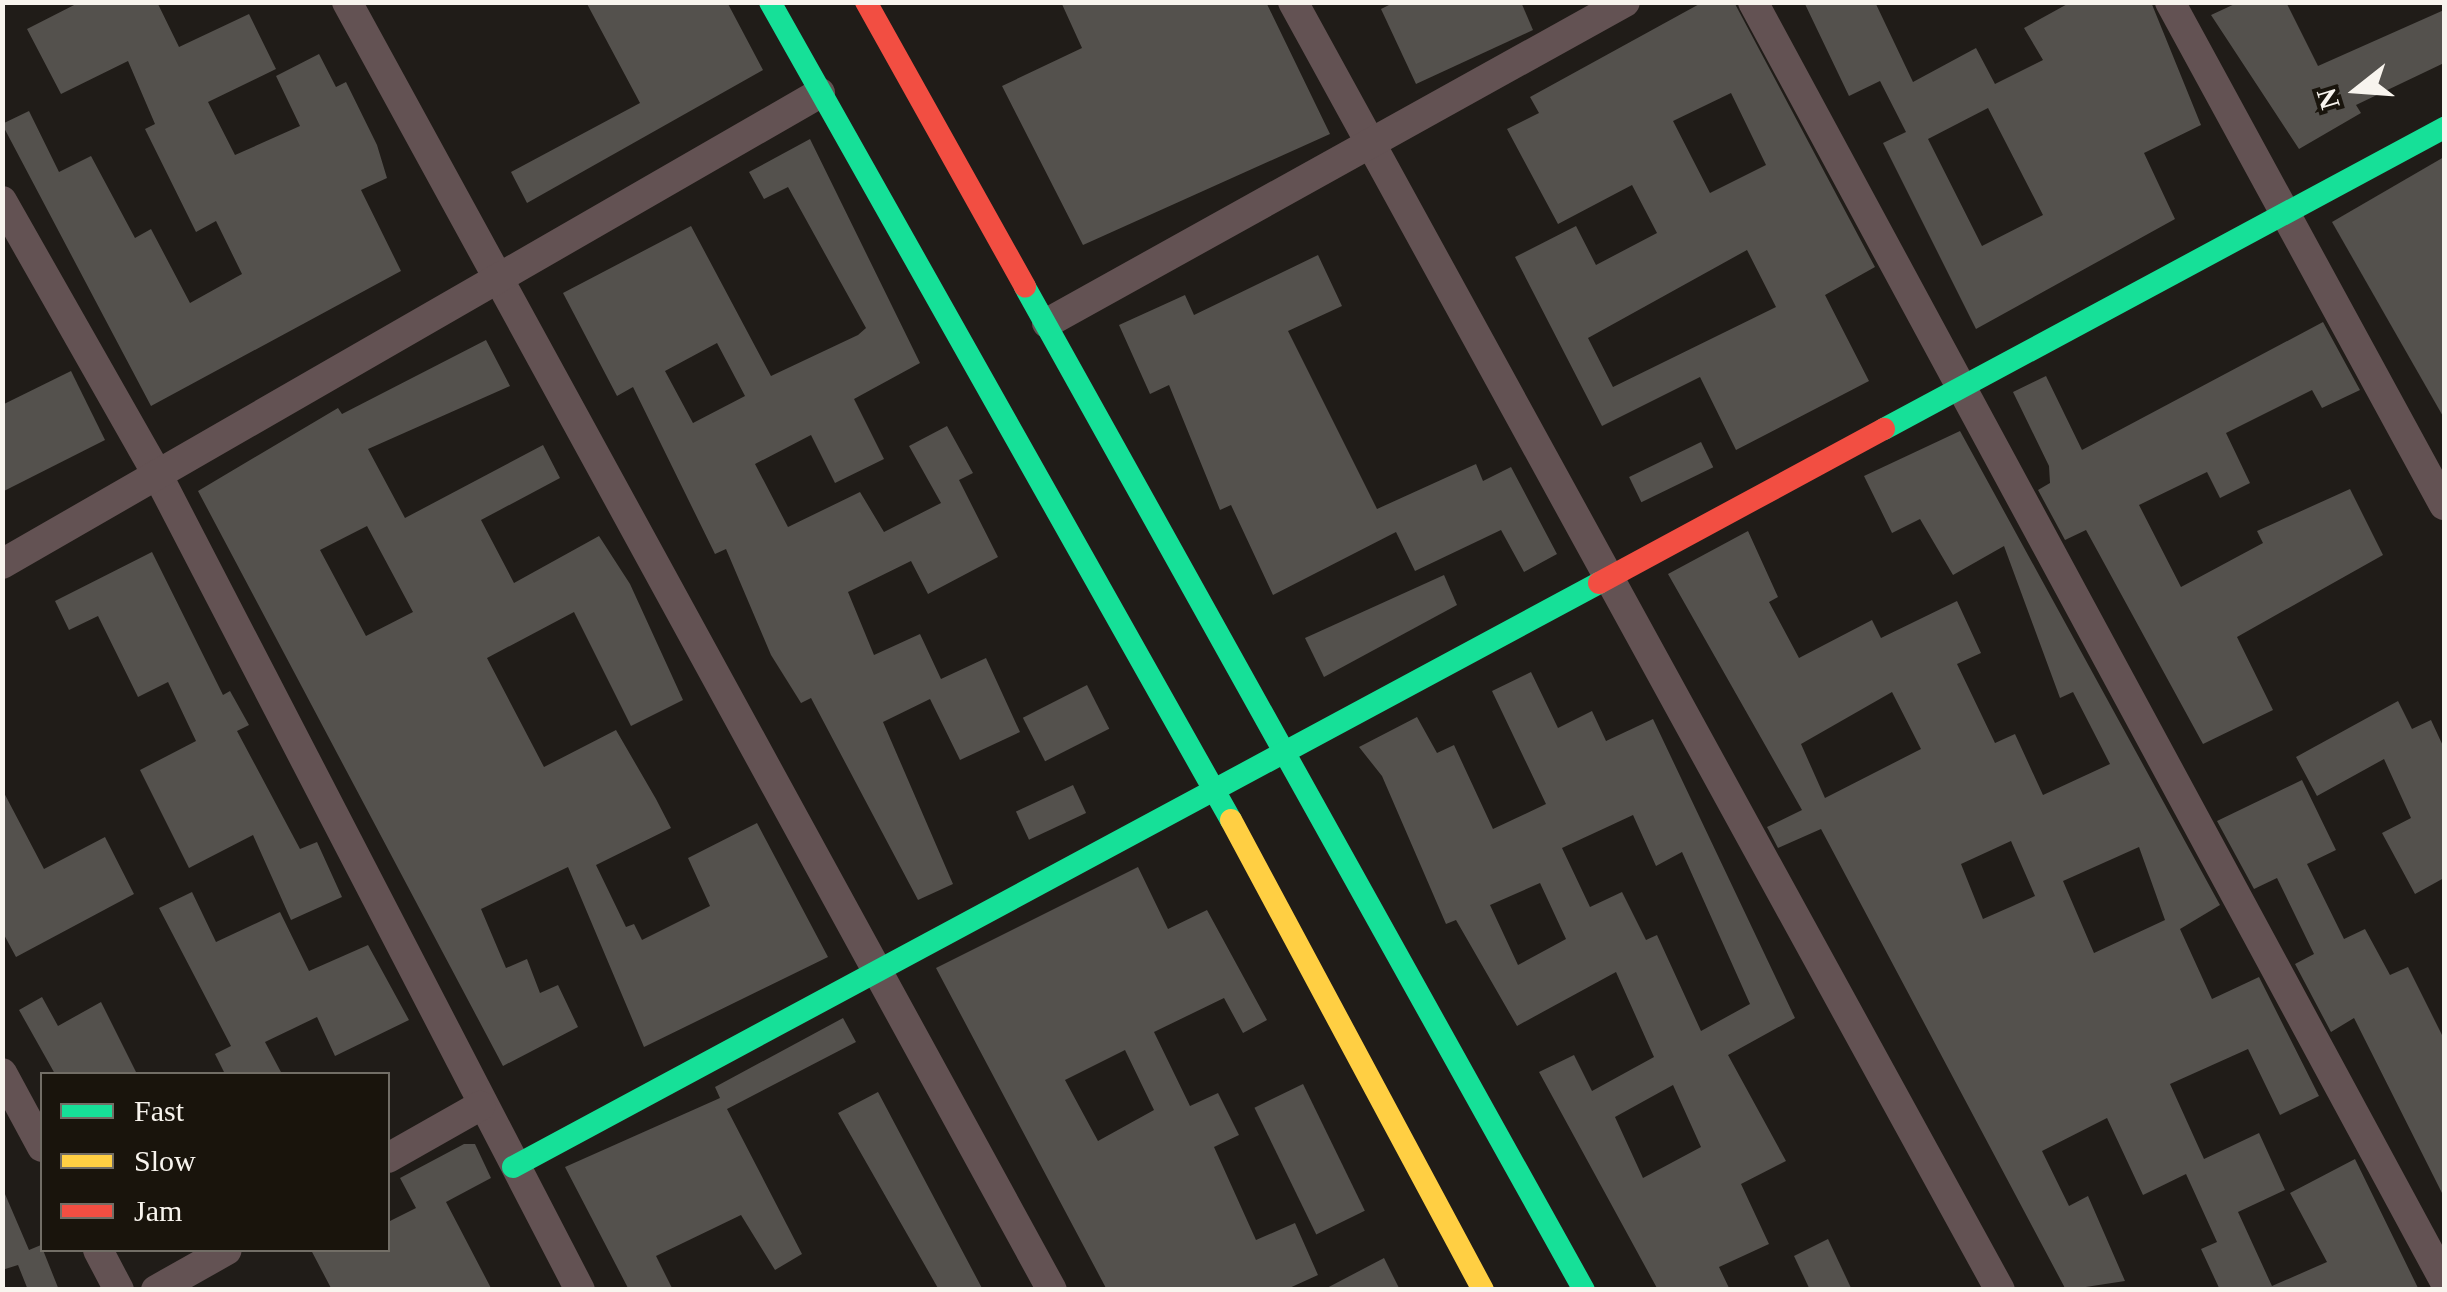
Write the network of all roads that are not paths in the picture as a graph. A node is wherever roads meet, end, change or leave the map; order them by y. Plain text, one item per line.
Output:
1 (347, 2) edge
2 (770, 2) edge
3 (866, 2) edge
4 (1292, 2) edge
5 (1625, 2) edge
6 (1753, 2) edge
7 (2170, 2) edge
8 (820, 93) junction
9 (2444, 128) edge
10 (1369, 142) junction
11 (2, 202) edge
12 (2286, 214) junction
13 (497, 276) junction
14 (1048, 323) junction
15 (1962, 389) junction
16 (157, 474) junction
17 (2444, 505) edge
18 (2, 564) edge
19 (1608, 580) junction
20 (1283, 756) junction
21 (1216, 792) junction
22 (879, 974) junction
23 (2, 1073) edge
24 (480, 1106) junction
25 (40, 1143) edge
26 (390, 1157) edge
27 (513, 1167) junction
28 (99, 1252) edge
29 (223, 1252) edge
30 (2444, 1280) edge
31 (119, 1290) edge
32 (156, 1290) edge
33 (580, 1290) edge
34 (1052, 1290) edge
35 (1483, 1290) edge
36 (1584, 1290) edge
37 (2000, 1290) edge

1 - 13 street
2 - 8 main road
3 - 14 main road
4 - 10 street
5 - 10 street
6 - 15 street
7 - 12 street
8 - 13 street
8 - 21 main road
9 - 12 main road
10 - 14 street
10 - 19 street
11 - 16 street
12 - 15 main road
12 - 17 street
13 - 16 street
13 - 22 street
14 - 20 main road
15 - 19 main road
15 - 30 street
16 - 18 street
16 - 24 street
19 - 20 main road
19 - 37 street
20 - 21 main road
20 - 36 main road
21 - 22 main road
21 - 35 main road
22 - 27 main road
22 - 34 street
23 - 25 street
24 - 26 street
24 - 27 street
27 - 33 street
28 - 31 street
29 - 32 street

